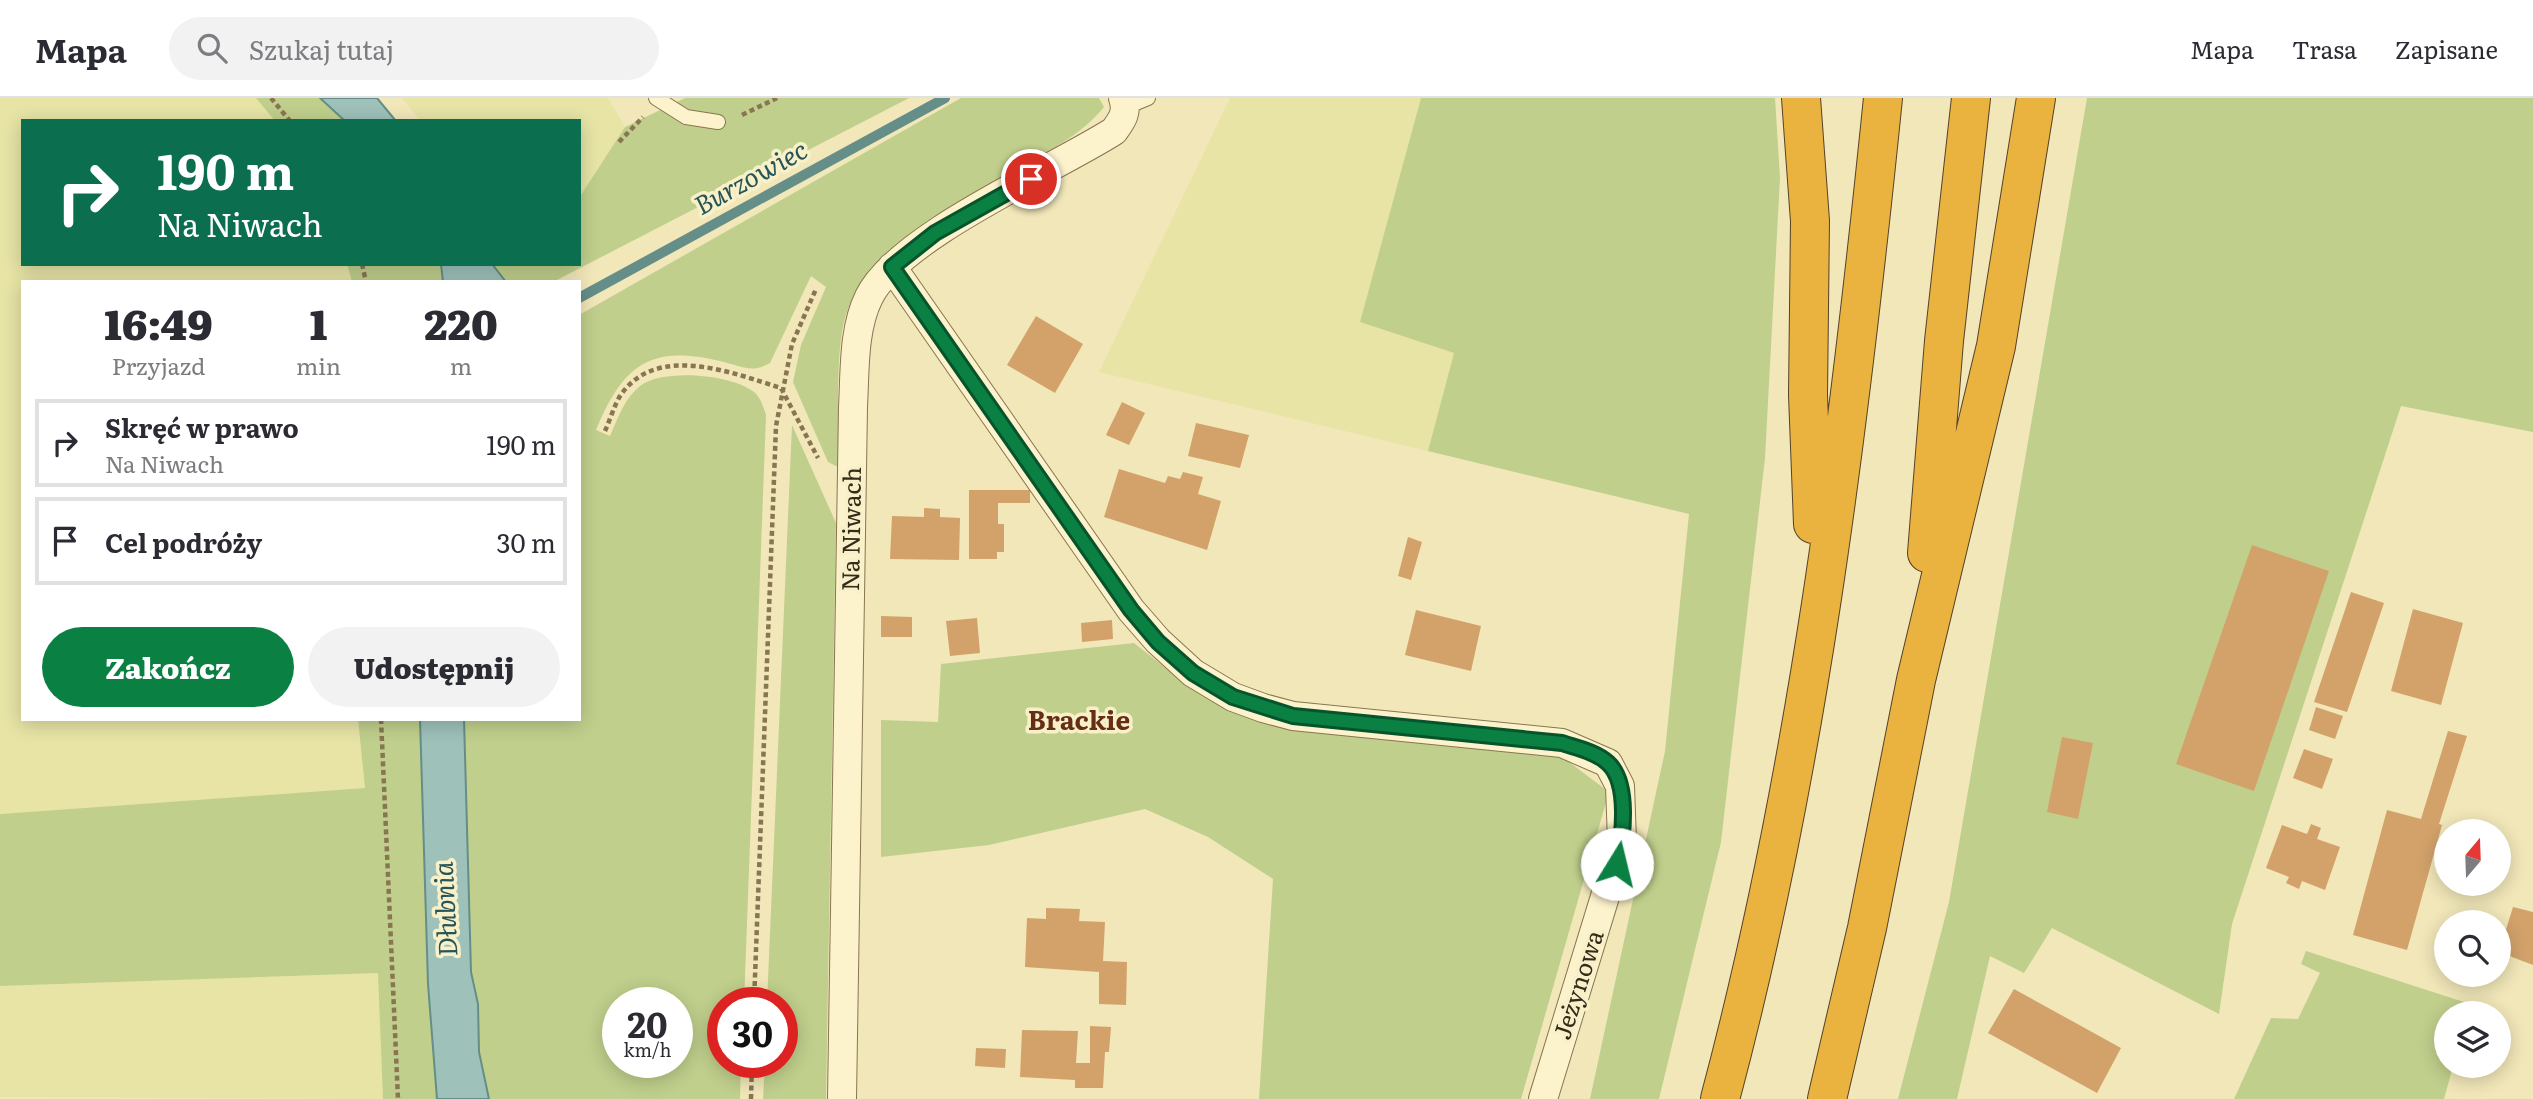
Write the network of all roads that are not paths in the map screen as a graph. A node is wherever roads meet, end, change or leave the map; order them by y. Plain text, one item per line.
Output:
1 (1801, 98) edge
2 (1883, 98) edge
3 (1971, 98) edge
4 (2036, 98) edge
5 (1132, 101) edge
6 (654, 103) edge
7 (718, 122) road end
8 (892, 267) junction
9 (1816, 624) junction
10 (1916, 680) junction
11 (842, 1099) edge
12 (1542, 1099) edge
13 (1720, 1099) edge
14 (1827, 1099) edge

1 - 9 highway
2 - 9 highway
3 - 10 highway
4 - 10 highway
5 - 8 street, Na Niwach
6 - 7 lane
8 - 11 street, Na Niwach
8 - 12 street, Jeżynowa
9 - 13 highway
10 - 14 highway

